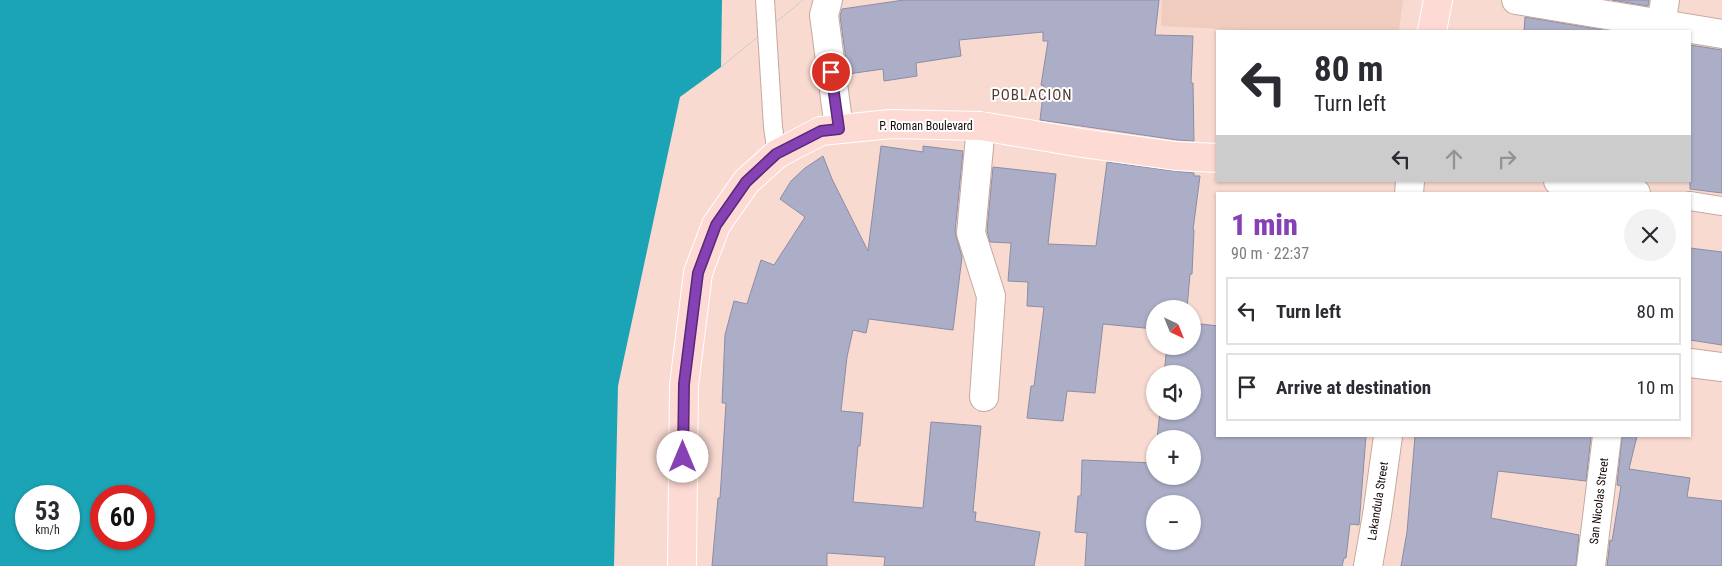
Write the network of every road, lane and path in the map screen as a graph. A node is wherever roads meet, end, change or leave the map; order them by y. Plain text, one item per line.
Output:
1 (765, 0) edge
2 (828, 0) edge
3 (1438, 0) edge
4 (1516, 0) edge
5 (1662, 18) edge
6 (1432, 30) edge
7 (1722, 34) edge
8 (981, 126) junction
9 (839, 129) junction
10 (776, 154) junction
11 (1216, 158) edge
12 (1567, 182) edge
13 (1637, 190) edge
14 (1691, 201) edge
15 (1722, 206) edge
16 (1691, 363) edge
17 (1722, 367) edge
18 (984, 397) dead end
19 (1388, 437) edge
20 (1607, 437) edge
21 (682, 566) edge
22 (1368, 566) edge
23 (1591, 566) edge

1 - 10 lane
2 - 9 street
3 - 6 main road
4 - 5 street
5 - 7 street
8 - 9 main road, P. Roman Boulevard
8 - 11 main road, P. Roman Boulevard
8 - 18 street
9 - 10 main road, P. Roman Boulevard
10 - 21 main road, P. Roman Boulevard
12 - 13 street
14 - 15 lane
16 - 17 street
19 - 22 street, Lakandula Street
20 - 23 street, San Nicolas Street

